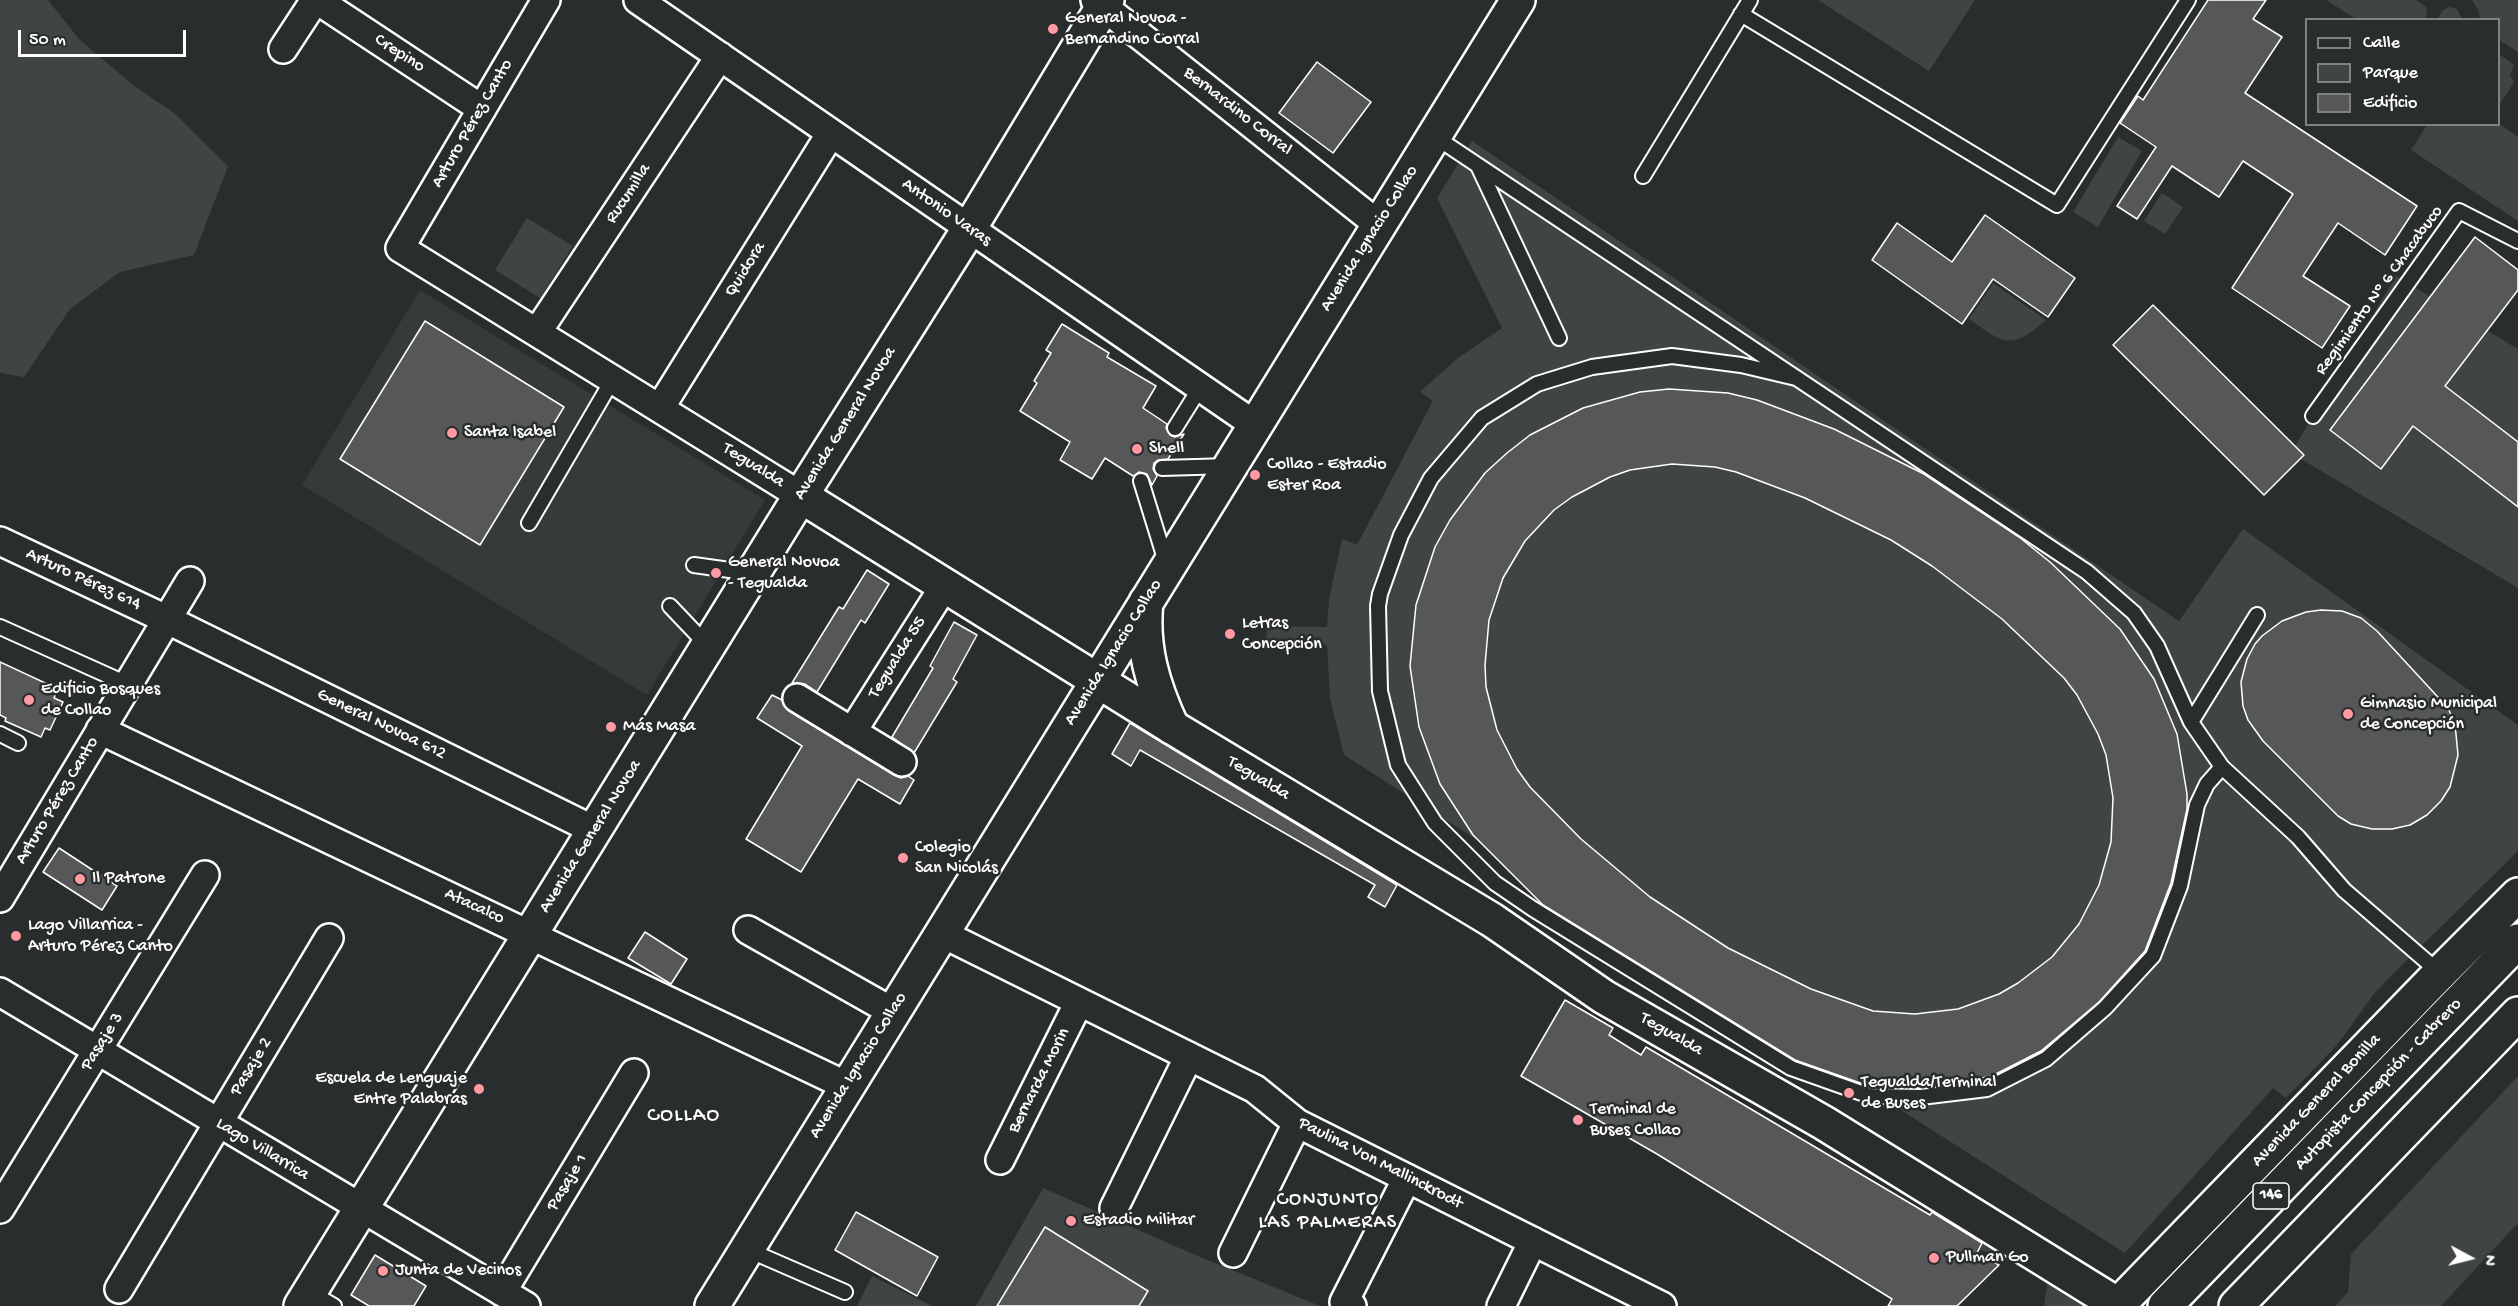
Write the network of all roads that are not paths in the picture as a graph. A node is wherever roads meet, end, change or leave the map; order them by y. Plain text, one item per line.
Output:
1 (316, 0) edge
2 (546, 0) edge
3 (638, 0) edge
4 (1750, 0) edge
5 (2188, 0) edge
6 (1102, 2) edge
7 (1509, 4) edge
8 (1741, 14) junction
9 (284, 49) dead end
10 (720, 56) junction
11 (482, 109) junction
12 (831, 133) junction
13 (1434, 136) junction
14 (1478, 166) junction
15 (1643, 176) dead end
16 (1379, 225) junction
17 (969, 229) junction
18 (2518, 241) edge
19 (400, 248) joint
20 (538, 332) junction
21 (1559, 338) dead end
22 (1796, 378) junction
23 (614, 379) junction
24 (1200, 388) junction
25 (660, 408) junction
26 (2313, 416) dead end
27 (1255, 425) junction
28 (1175, 428) dead end
29 (1230, 466) junction
30 (1162, 468) dead end
31 (1141, 481) dead end
32 (801, 496) junction
33 (530, 523) dead end
34 (0, 541) edge
35 (694, 565) dead end
36 (1167, 567) junction
37 (753, 574) junction
38 (190, 580) dead end
39 (945, 585) junction
40 (1146, 602) junction
41 (670, 606) dead end
42 (2257, 615) dead end
43 (166, 619) junction
44 (0, 627) edge
45 (709, 646) junction
46 (1097, 680) junction
47 (127, 684) junction
48 (797, 698) dead end
49 (2191, 722) junction
50 (1172, 727) junction
51 (100, 730) junction
52 (852, 732) junction
53 (0, 734) edge
54 (18, 743) dead end
55 (902, 762) dead end
56 (2222, 767) junction
57 (596, 831) junction
58 (205, 875) dead end
59 (3, 887) edge
60 (2518, 895) edge
61 (748, 930) dead end
62 (941, 933) junction
63 (532, 934) junction
64 (329, 938) dead end
65 (2518, 941) edge
66 (2440, 973) junction
67 (0, 992) edge
68 (1079, 1002) junction
69 (893, 1012) junction
70 (2518, 1014) edge
71 (97, 1050) junction
72 (1189, 1056) junction
73 (634, 1073) dead end
74 (847, 1086) junction
75 (218, 1123) junction
76 (1297, 1123) junction
77 (1000, 1160) dead end
78 (1407, 1178) junction
79 (1114, 1208) dead end
80 (0, 1209) edge
81 (361, 1209) junction
82 (1533, 1241) junction
83 (746, 1249) junction
84 (1233, 1253) dead end
85 (119, 1289) dead end
86 (502, 1292) junction
87 (845, 1292) dead end
88 (315, 1301) edge
89 (1648, 1303) edge
90 (526, 1306) edge
91 (712, 1306) edge
92 (1352, 1306) edge
93 (1501, 1306) edge
94 (2118, 1306) edge
95 (2165, 1306) edge
96 (2236, 1306) edge

1 - 9 street
1 - 11 street, Crepino
2 - 11 street, Arturo Pérez Canto
3 - 10 street, Antonio Varas
4 - 8 lane
5 - 8 lane
6 - 16 street, Bernardino Corral
6 - 17 main road, Avenida General Novoa
7 - 13 main road, Avenida Ignacio Collao
8 - 15 lane
10 - 12 street, Antonio Varas
10 - 20 street, Rucumilla
11 - 19 street, Arturo Pérez Canto
12 - 17 street, Antonio Varas
12 - 25 street, Quidora
13 - 14 lane
13 - 16 main road, Avenida Ignacio Collao
14 - 21 lane
14 - 22 lane
16 - 27 main road, Avenida Ignacio Collao
17 - 24 street, Antonio Varas
17 - 32 main road, Avenida General Novoa
18 - 26 lane, Regimiento Nº 6 Chacabuco
19 - 20 street, Tegualda
20 - 23 street, Tegualda
22 - 49 lane
22 - 56 lane
23 - 25 street, Tegualda
23 - 33 lane
24 - 27 street, Antonio Varas
24 - 28 lane
25 - 32 street, Tegualda
27 - 29 main road, Avenida Ignacio Collao
29 - 30 lane
29 - 36 main road, Avenida Ignacio Collao
31 - 36 lane
32 - 37 main road, Avenida General Novoa
32 - 39 main road, Tegualda
34 - 43 street, Arturo Pérez 614
35 - 37 lane
36 - 40 main road, Avenida Ignacio Collao
37 - 45 main road, Avenida General Novoa
38 - 43 street, Arturo Pérez Canto
39 - 46 main road, Tegualda
39 - 52 street, Tegualda 55
40 - 46 main road, Avenida Ignacio Collao
40 - 50 main road
41 - 45 lane
42 - 49 lane
43 - 47 street, Arturo Pérez Canto
43 - 57 street, General Novoa 612
44 - 47 lane
45 - 57 main road, Avenida General Novoa
46 - 50 main road, Tegualda
46 - 62 main road, Avenida Ignacio Collao
47 - 51 street, Arturo Pérez Canto
48 - 52 street
49 - 56 lane
50 - 94 main road, Tegualda
51 - 59 street, Arturo Pérez Canto
51 - 63 street, Atacalco
52 - 55 street
53 - 54 lane
56 - 66 lane
57 - 63 main road, Avenida General Novoa
58 - 71 street, Pasaje 3
60 - 66 main road, Avenida General Bonilla
61 - 69 street
62 - 68 street, Paulina Von Mallinckrodt
62 - 69 main road, Avenida Ignacio Collao
63 - 74 street, Atacalco
63 - 81 main road, Avenida General Novoa
64 - 75 street, Pasaje 2
65 - 95 main road, Autopista Concepción - Cabrero / 146
66 - 94 main road, Avenida General Bonilla
67 - 71 street, Lago Villarrica
68 - 72 street, Paulina Von Mallinckrodt
68 - 77 street, Bernarda Morin
69 - 74 main road, Avenida Ignacio Collao
70 - 96 main road
71 - 75 street, Lago Villarrica
71 - 80 street, Pasaje 3
72 - 76 street, Paulina Von Mallinckrodt
72 - 79 street
73 - 86 street, Pasaje 1
74 - 83 main road, Avenida Ignacio Collao
75 - 81 street, Lago Villarrica
75 - 85 street, Pasaje 2
76 - 78 street, Paulina Von Mallinckrodt
76 - 84 street
78 - 82 street, Paulina Von Mallinckrodt
78 - 92 street
81 - 86 street, Lago Villarrica
81 - 88 main road, Avenida General Novoa
82 - 89 street, Paulina Von Mallinckrodt
82 - 93 street
83 - 87 lane
83 - 91 main road, Avenida Ignacio Collao
86 - 90 street, Lago Villarrica

